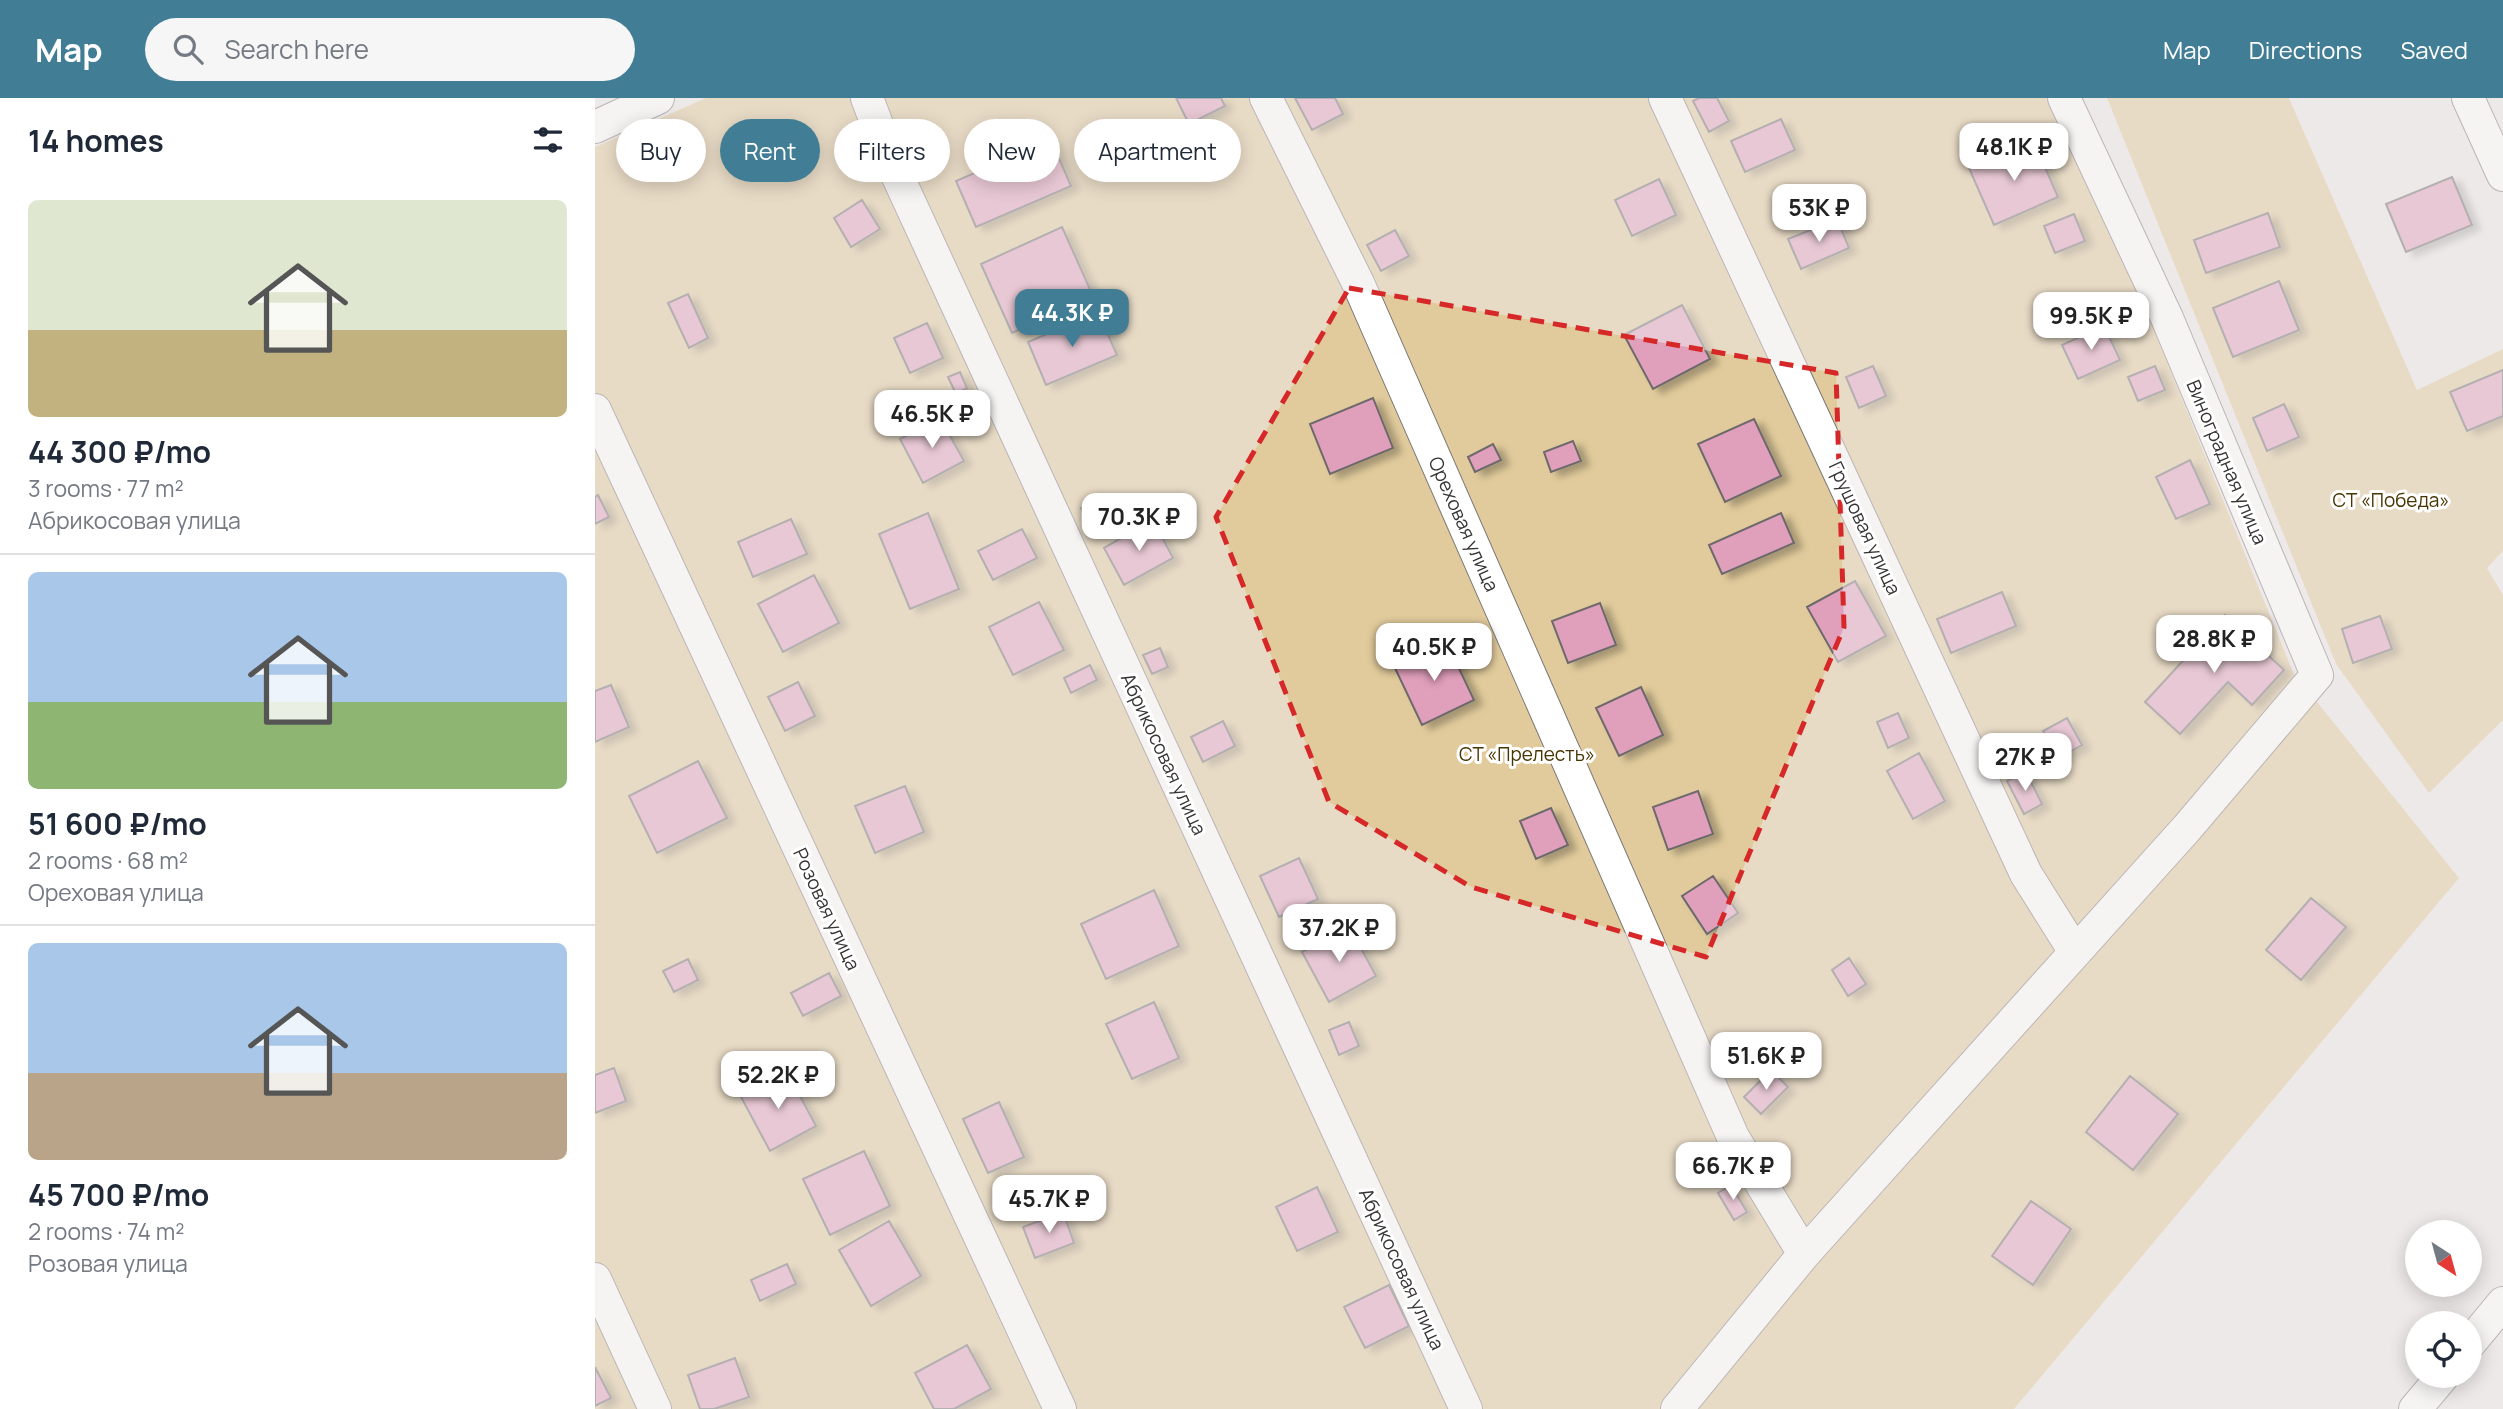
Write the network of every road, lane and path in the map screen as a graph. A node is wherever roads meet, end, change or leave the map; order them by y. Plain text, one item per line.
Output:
1 (658, 98) edge
2 (867, 98) edge
3 (1266, 98) edge
4 (1665, 98) edge
5 (2064, 98) edge
6 (2468, 98) edge
7 (595, 127) edge
8 (2503, 175) edge
9 (595, 410) edge
10 (2075, 952) junction
11 (1804, 1254) junction
12 (595, 1279) edge
13 (2503, 1303) edge
14 (2482, 1328) edge
15 (2433, 1388) edge
16 (655, 1409) edge
17 (1060, 1409) edge
18 (1466, 1409) edge
19 (1677, 1409) edge
20 (2415, 1409) edge

1 - 7 street
2 - 18 street, Абрикосовая улица
3 - 11 street, Ореховая улица
4 - 10 street, Грушовая улица
5 - 10 street, Виноградная улица
6 - 8 street
9 - 17 street, Розовая улица
10 - 11 street
11 - 19 street
12 - 16 street
13 - 14 street
15 - 20 street

